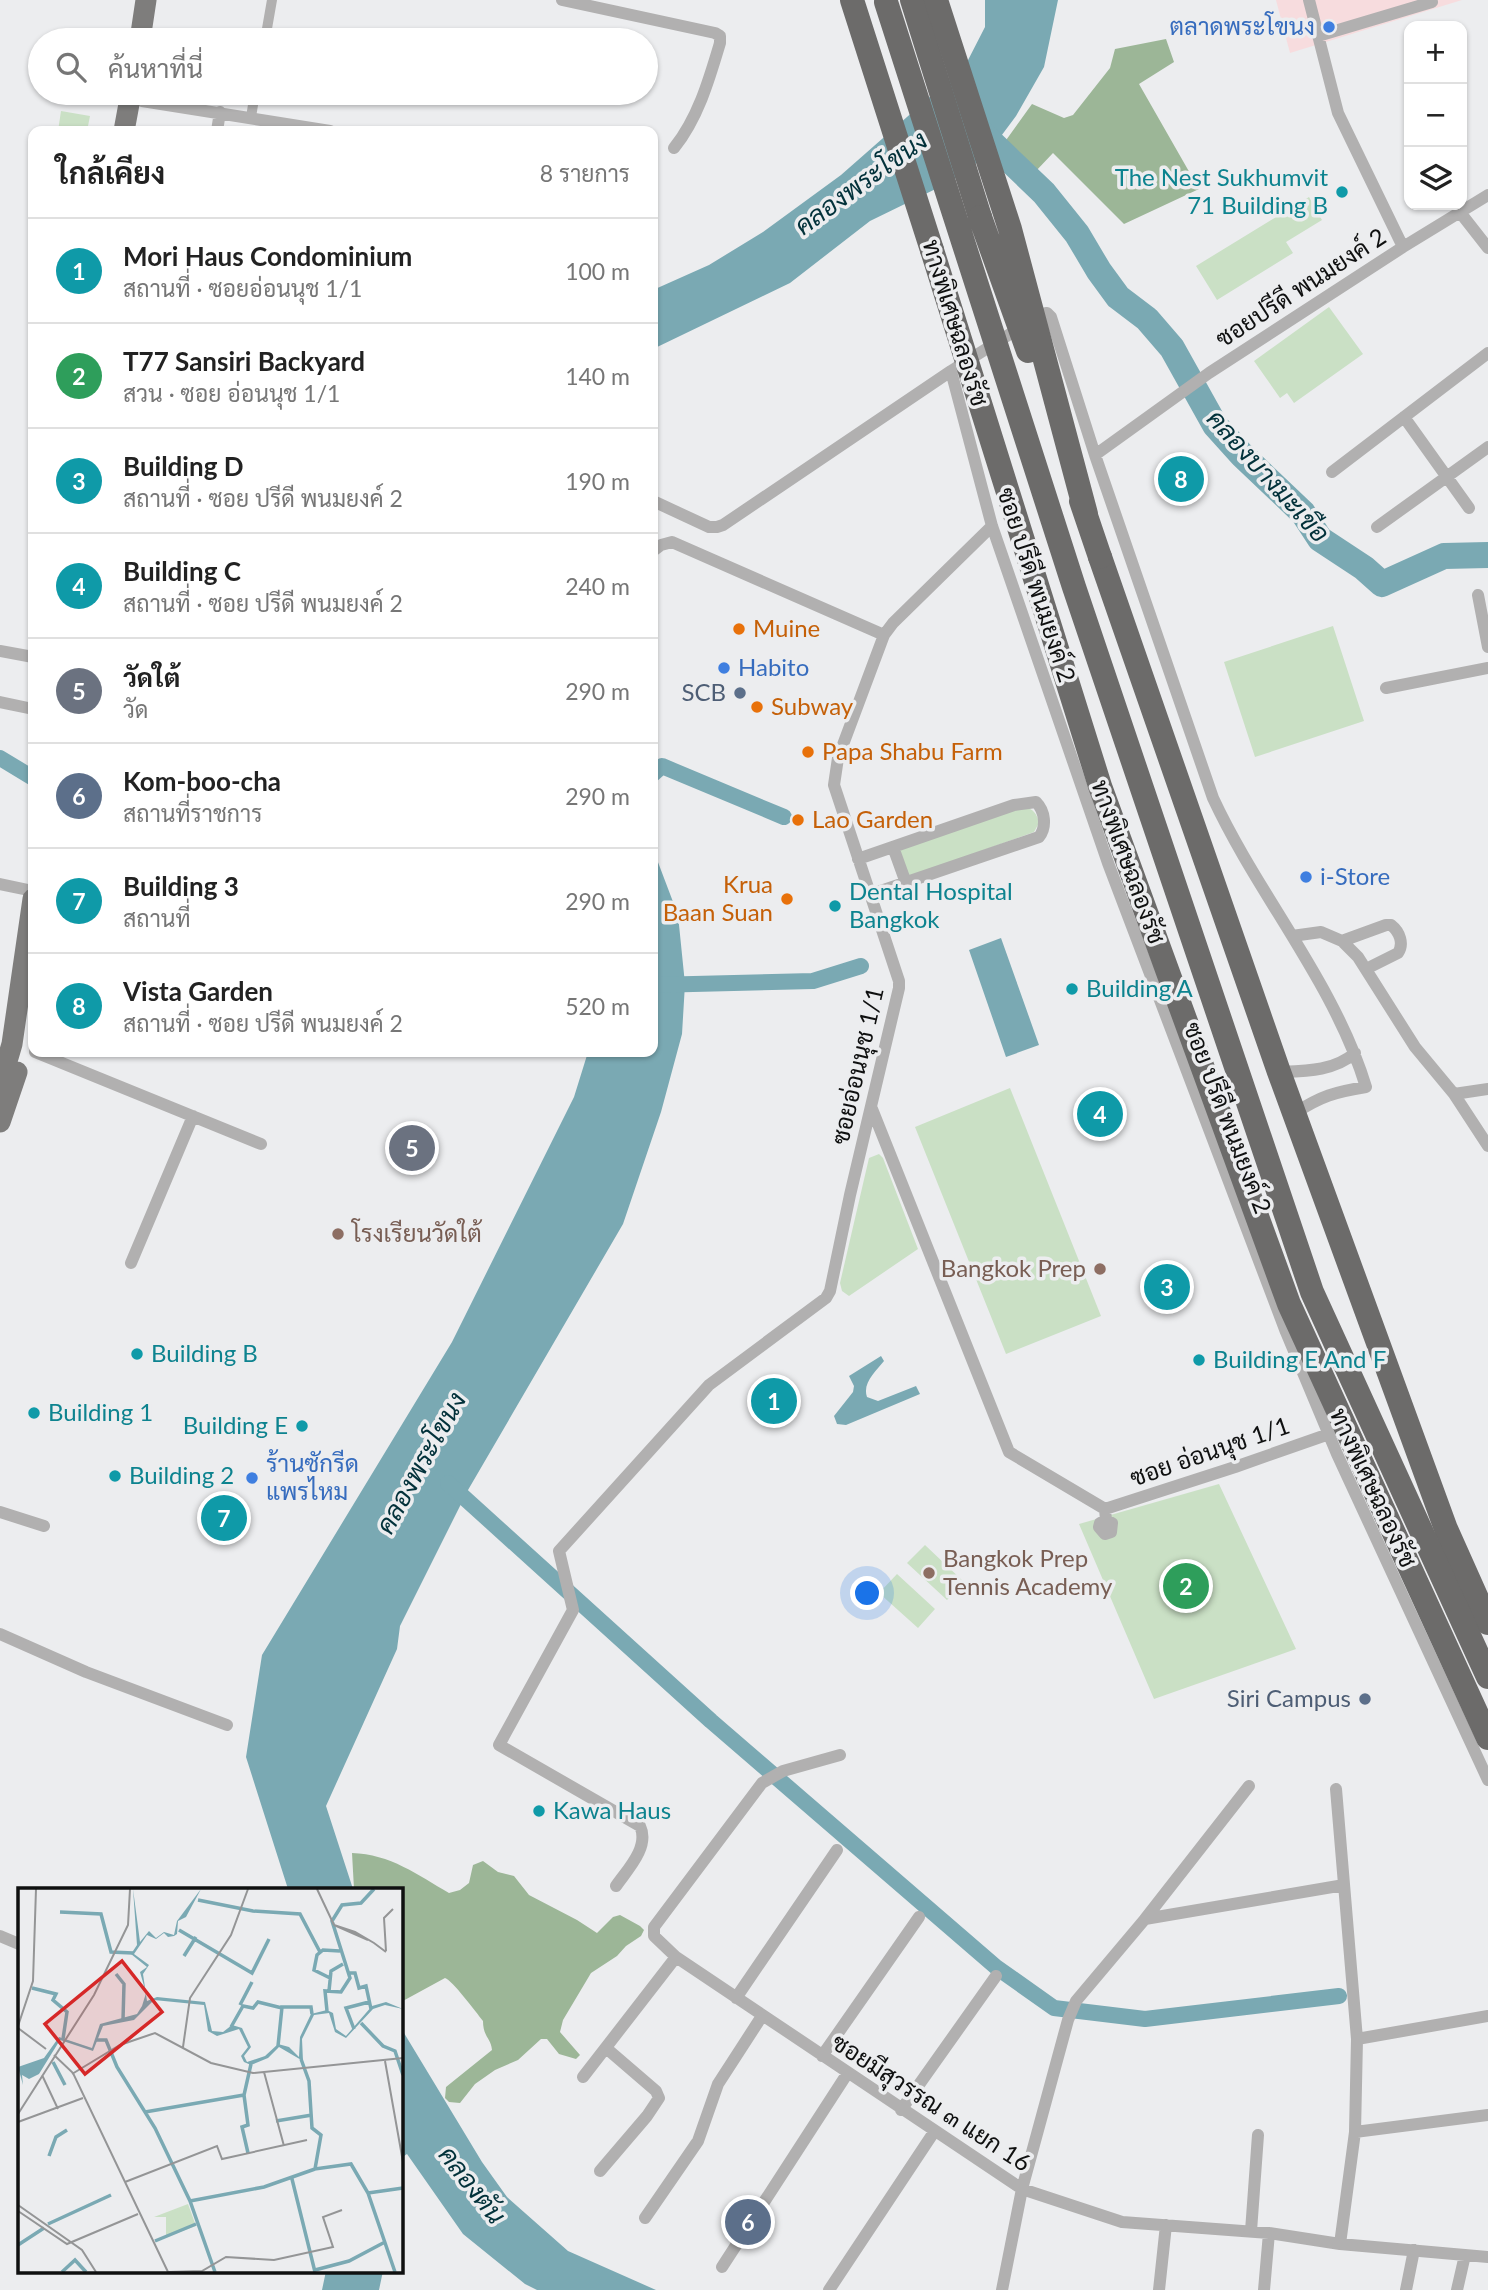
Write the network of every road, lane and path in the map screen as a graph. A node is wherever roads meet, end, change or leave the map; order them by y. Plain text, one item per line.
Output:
1 (146, 0) edge
2 (159, 0) edge
3 (272, 0) edge
4 (562, 0) edge
5 (885, 0) edge
6 (912, 0) edge
7 (936, 0) edge
8 (1309, 0) edge
9 (1432, 2) dead end
10 (853, 6) edge
11 (141, 28) edge
12 (154, 28) edge
13 (267, 28) edge
14 (1318, 36) junction
15 (135, 105) edge
16 (139, 105) edge
17 (185, 105) edge
18 (253, 105) edge
19 (220, 112) junction
20 (251, 117) junction
21 (126, 126) edge
22 (138, 126) edge
23 (218, 126) edge
24 (298, 126) edge
25 (674, 148) dead end
26 (1488, 195) edge
27 (1459, 211) junction
28 (1403, 247) junction
29 (1488, 248) edge
30 (1488, 353) edge
31 (951, 371) junction
32 (1404, 417) junction
33 (1488, 447) edge
34 (1095, 455) junction
35 (1332, 472) dead end
36 (1447, 477) junction
37 (658, 503) edge
38 (1469, 508) dead end
39 (1086, 514) junction
40 (992, 526) junction
41 (1377, 527) dead end
42 (658, 547) edge
43 (1478, 595) dead end
44 (884, 635) junction
45 (1488, 647) edge
46 (0, 651) edge
47 (28, 656) edge
48 (1488, 668) edge
49 (1386, 688) dead end
50 (0, 702) edge
51 (28, 708) edge
52 (893, 847) junction
53 (858, 859) junction
54 (906, 883) junction
55 (0, 884) edge
56 (28, 890) edge
57 (869, 895) junction
58 (1293, 936) junction
59 (1342, 941) junction
60 (1366, 969) junction
61 (28, 1006) edge
62 (28, 1029) edge
63 (26, 1049) edge
64 (1355, 1053) junction
65 (46, 1057) edge
66 (1279, 1072) junction
67 (0, 1085) edge
68 (1488, 1089) edge
69 (1454, 1094) junction
70 (872, 1109) junction
71 (1295, 1113) junction
72 (193, 1116) junction
73 (0, 1122) edge
74 (261, 1144) dead end
75 (1488, 1146) edge
76 (131, 1263) dead end
77 (1329, 1434) junction
78 (0, 1513) edge
79 (44, 1526) dead end
80 (1488, 1623) edge
81 (0, 1634) edge
82 (1488, 1677) edge
83 (227, 1725) dead end
84 (1488, 1738) edge
85 (839, 1755) dead end
86 (1488, 1780) edge
87 (1249, 1786) dead end
88 (1336, 1789) dead end
89 (837, 1850) dead end
90 (1344, 1885) junction
91 (616, 1886) dead end
92 (919, 1917) dead end
93 (1145, 1919) junction
94 (0, 1936) edge
95 (18, 1944) edge
96 (676, 1957) junction
97 (996, 1976) dead end
98 (736, 1998) junction
99 (762, 2016) junction
100 (1488, 2016) edge
101 (1357, 2039) junction
102 (606, 2048) junction
103 (822, 2056) junction
104 (847, 2074) junction
105 (583, 2077) dead end
106 (901, 2110) junction
107 (1488, 2115) edge
108 (934, 2132) junction
109 (1356, 2132) junction
110 (1258, 2135) dead end
111 (600, 2171) dead end
112 (1022, 2189) junction
113 (645, 2218) dead end
114 (1166, 2225) junction
115 (1251, 2231) junction
116 (1269, 2233) junction
117 (1340, 2244) junction
118 (1414, 2250) junction
119 (1465, 2255) junction
120 (1488, 2257) edge
121 (722, 2267) dead end
122 (829, 2290) edge
123 (1002, 2290) edge
124 (1158, 2290) edge
125 (1264, 2290) edge
126 (1406, 2290) edge
127 (1457, 2290) edge

1 - 11 main road
2 - 12 main road
3 - 13 street
4 - 25 street
5 - 82 highway, ทางพิเศษฉลองรัช, bridge
6 - 39 highway, bridge
7 - 39 highway, bridge
8 - 14 street
9 - 14 street
10 - 84 highway, ทางพิเศษฉลองรัช, bridge
14 - 28 street
15 - 21 main road
16 - 22 main road
17 - 19 street
18 - 20 street
19 - 20 street
19 - 23 street
20 - 24 street
26 - 27 street, ซอยปรีดี พนมยงค์ 2
27 - 28 street, ซอยปรีดี พนมยงค์ 2
27 - 29 street
28 - 34 street, ซอยปรีดี พนมยงค์ 2
30 - 32 street
31 - 34 street
31 - 37 street
31 - 40 street, ซอย ปรีดี พนมยงค์ 2
32 - 35 street
32 - 36 street
33 - 36 street
34 - 58 street
36 - 38 street
36 - 41 street
39 - 66 highway, bridge
40 - 44 street
40 - 77 street, ซอย ปรีดี พนมยงค์ 2
42 - 44 street
43 - 45 street
44 - 53 street, ซอยอ่อนนุช 1/1
46 - 47 street
48 - 49 street
50 - 51 street
52 - 53 street
52 - 54 street
52 - 54 street
53 - 57 street, ซอยอ่อนนุช 1/1
54 - 57 street
55 - 56 street
57 - 70 street, ซอยอ่อนนุช 1/1
58 - 59 street
58 - 64 street
59 - 60 street
59 - 60 street
60 - 69 street
61 - 63 main road
62 - 63 main road
63 - 67 main road
63 - 73 main road
64 - 66 street
64 - 71 street
65 - 72 street
66 - 71 highway
68 - 69 street
69 - 75 street
70 - 77 street, ซอย อ่อนนุช 1/1
70 - 91 street, ซอยอ่อนนุช 1/1
71 - 80 highway
72 - 74 street
72 - 76 street
77 - 86 street, ซอย ปรีดี พนมยงค์ 2
78 - 79 street
81 - 83 street
85 - 96 street, ซอยมีสุวรรณ ๓ แยก 16
87 - 93 street
88 - 90 street
89 - 98 street
90 - 93 street
90 - 101 street
92 - 103 street
93 - 112 street
94 - 95 street
96 - 98 street, ซอยมีสุวรรณ ๓ แยก 16
96 - 102 street
97 - 106 street
98 - 99 street, ซอยมีสุวรรณ ๓ แยก 16
99 - 103 street, ซอยมีสุวรรณ ๓ แยก 16
99 - 113 street
100 - 101 street
101 - 109 street
102 - 105 street
102 - 111 street
103 - 104 street, ซอยมีสุวรรณ ๓ แยก 16
104 - 106 street, ซอยมีสุวรรณ ๓ แยก 16
104 - 121 street
106 - 108 street, ซอยมีสุวรรณ ๓ แยก 16
107 - 109 street
108 - 112 street, ซอยมีสุวรรณ ๓ แยก 16
108 - 122 street
109 - 117 street
110 - 115 street
112 - 114 street, ซอยมีสุวรรณ ๓ แยก 16
112 - 123 street
114 - 115 street, ซอยมีสุวรรณ ๓ แยก 16
114 - 124 street
115 - 116 street, ซอยมีสุวรรณ ๓ แยก 16
116 - 117 street, ซอยมีสุวรรณ ๓ แยก 16
116 - 125 street
117 - 118 street, ซอยมีสุวรรณ ๓ แยก 16
118 - 119 street, ซอยมีสุวรรณ ๓ แยก 16
118 - 126 street
119 - 120 street, ซอยมีสุวรรณ ๓ แยก 16
119 - 127 street

